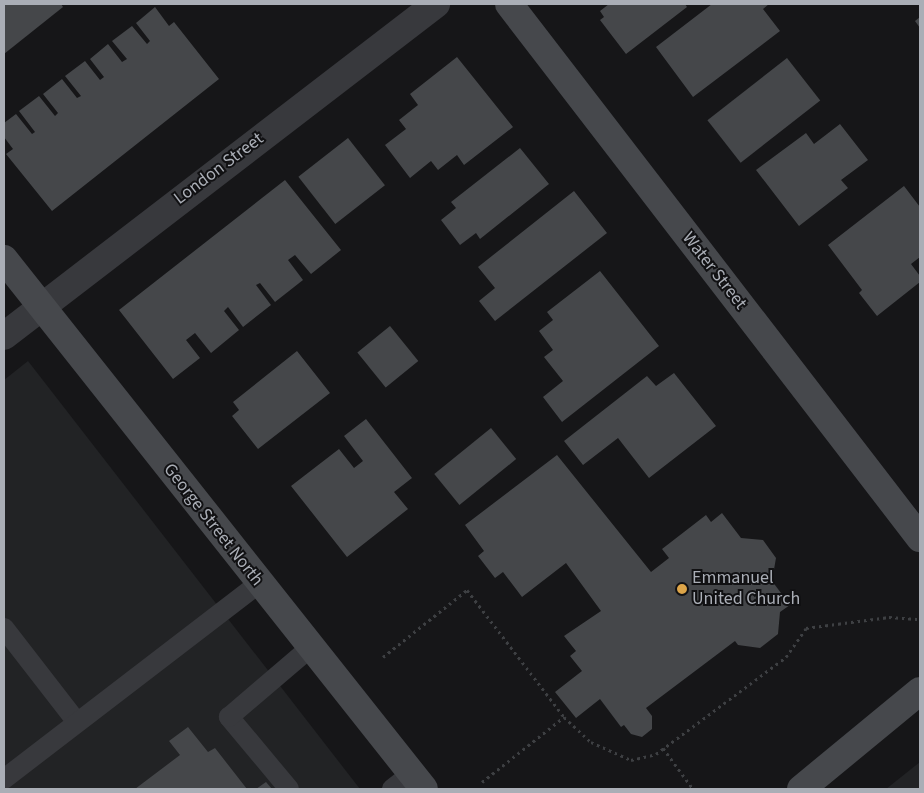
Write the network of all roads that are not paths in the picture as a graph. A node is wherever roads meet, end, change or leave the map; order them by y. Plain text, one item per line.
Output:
1 (436, 4) edge
2 (509, 4) edge
3 (4, 259) edge
4 (41, 308) junction
5 (4, 336) edge
6 (920, 538) edge
7 (260, 583) junction
8 (4, 628) edge
9 (311, 647) junction
10 (920, 691) edge
11 (77, 722) junction
12 (4, 779) edge
13 (409, 784) edge
14 (289, 789) edge
15 (801, 789) edge

1 - 4 street, London Street
2 - 6 main road, Water Street
3 - 4 main road, George Street North
4 - 5 street, London Street
4 - 7 main road, George Street North
7 - 9 main road, George Street North
7 - 11 lane
8 - 11 lane
9 - 13 main road, George Street North
9 - 14 lane
10 - 15 main road
11 - 12 lane

